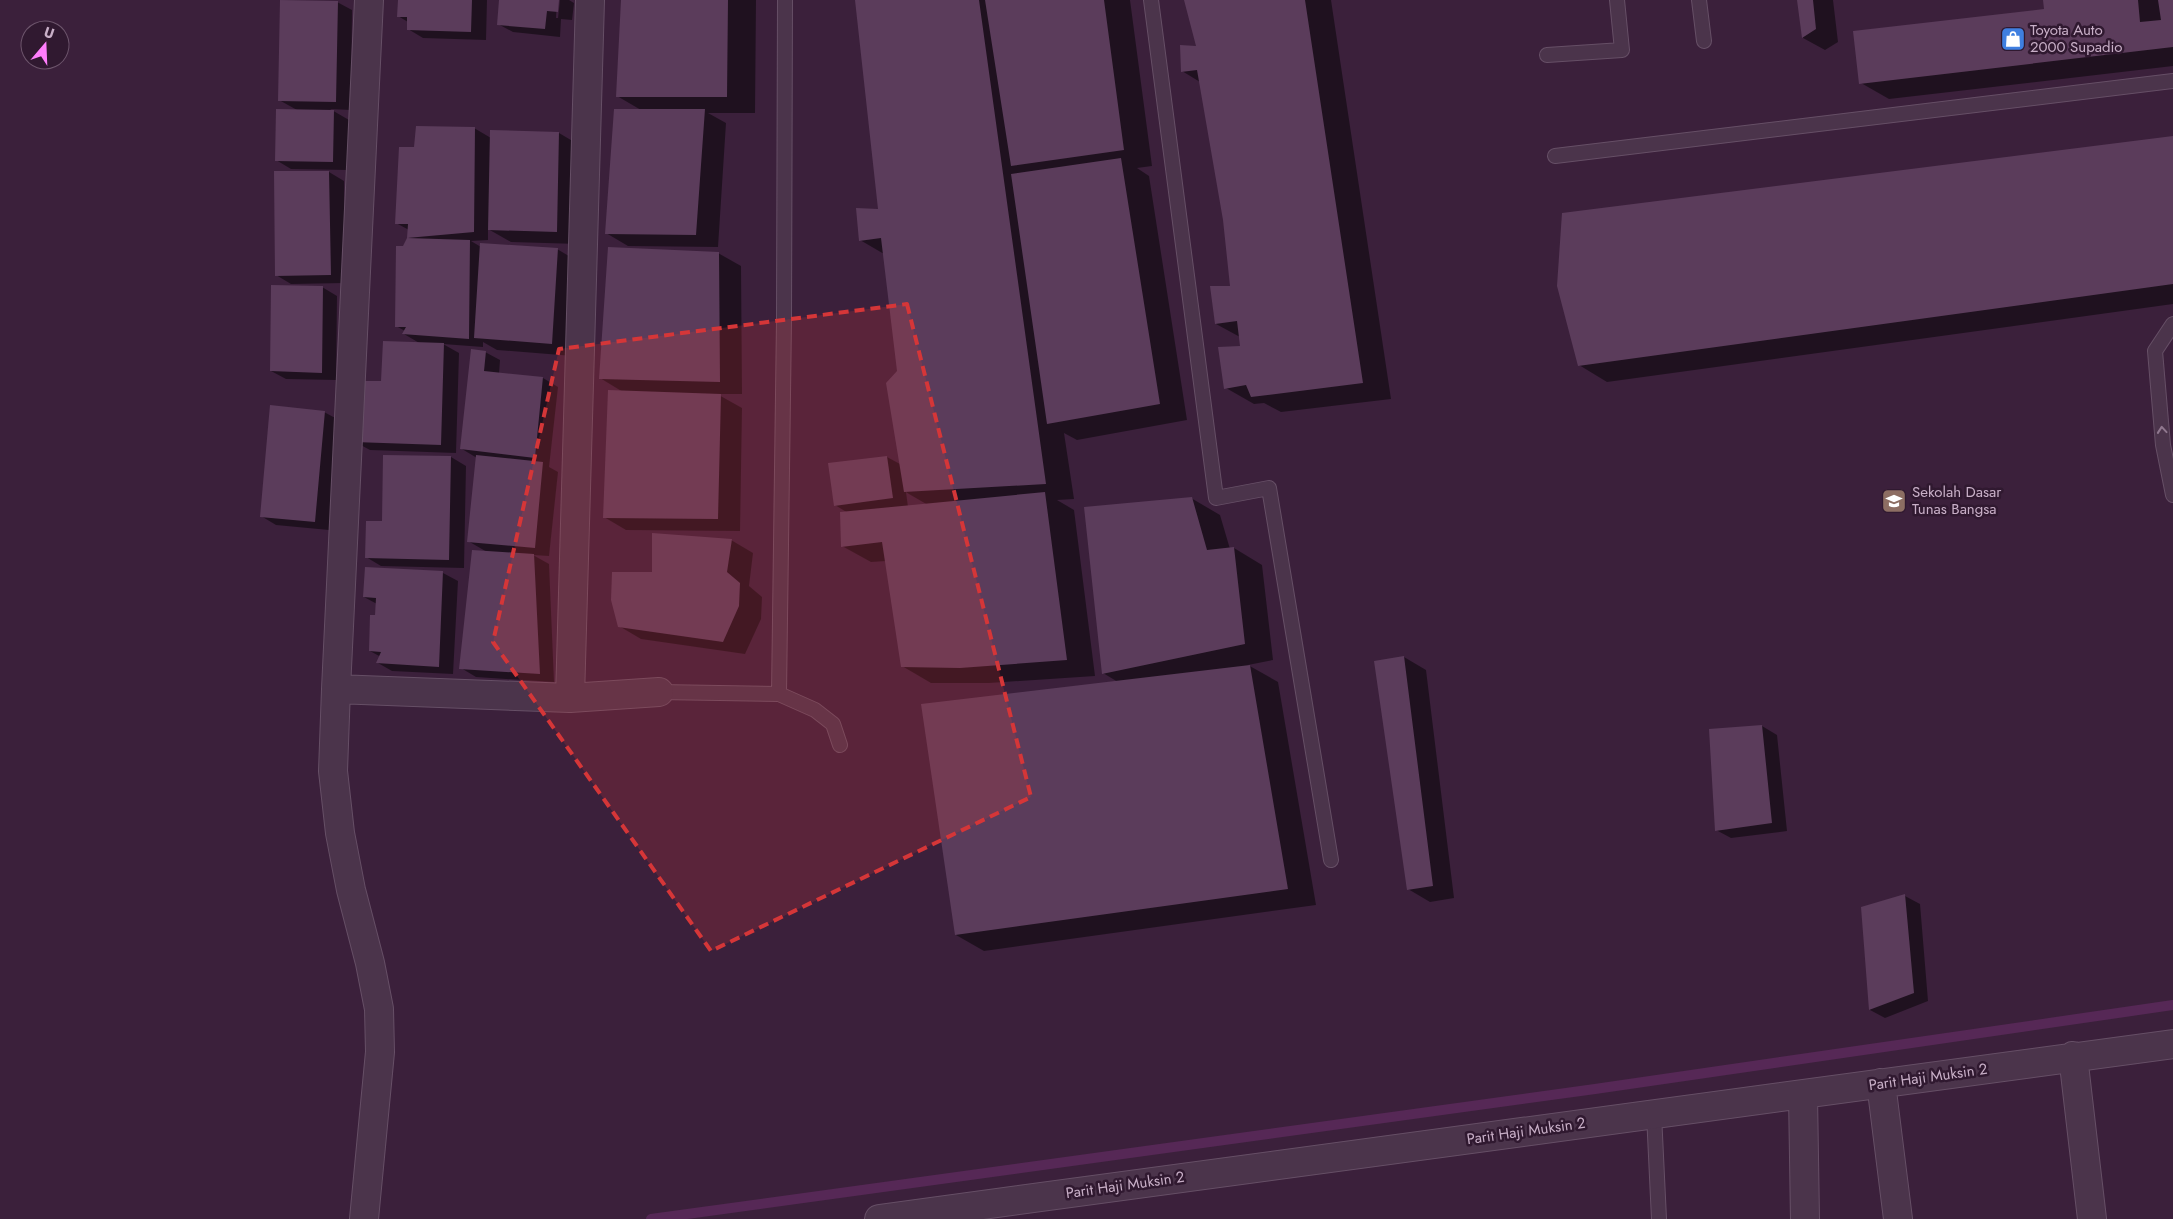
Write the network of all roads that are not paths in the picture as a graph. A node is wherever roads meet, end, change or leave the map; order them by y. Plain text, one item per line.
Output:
1 (369, 0) edge
2 (590, 0) edge
3 (785, 0) edge
4 (1151, 0) edge
5 (1617, 0) edge
6 (1699, 0) edge
7 (1704, 41) dead end
8 (1547, 55) dead end
9 (2173, 81) edge
10 (1555, 156) dead end
11 (2173, 324) edge
12 (2173, 496) edge
13 (336, 689) junction
14 (659, 692) joint
15 (779, 694) junction
16 (570, 698) junction
17 (840, 745) dead end
18 (1331, 860) dead end
19 (2173, 1044) edge
20 (2073, 1056) junction
21 (1882, 1083) junction
22 (1803, 1094) junction
23 (1654, 1114) junction
24 (364, 1219) edge
25 (880, 1219) edge
26 (1659, 1219) edge
27 (1805, 1219) edge
28 (1898, 1219) edge
29 (2092, 1219) edge

1 - 13 street
2 - 16 street
3 - 15 lane
4 - 18 lane
5 - 8 lane
6 - 7 lane
9 - 10 lane
12 -> 11 lane
13 - 16 street
13 - 24 street
14 - 15 lane
14 - 16 street
15 - 17 lane
19 - 20 street, Parit Haji Muksin 2
20 - 21 street, Parit Haji Muksin 2
20 - 29 street
21 - 22 street, Parit Haji Muksin 2
21 - 28 street
22 - 23 street, Parit Haji Muksin 2
22 - 27 street
23 - 25 street, Parit Haji Muksin 2
23 - 26 lane

